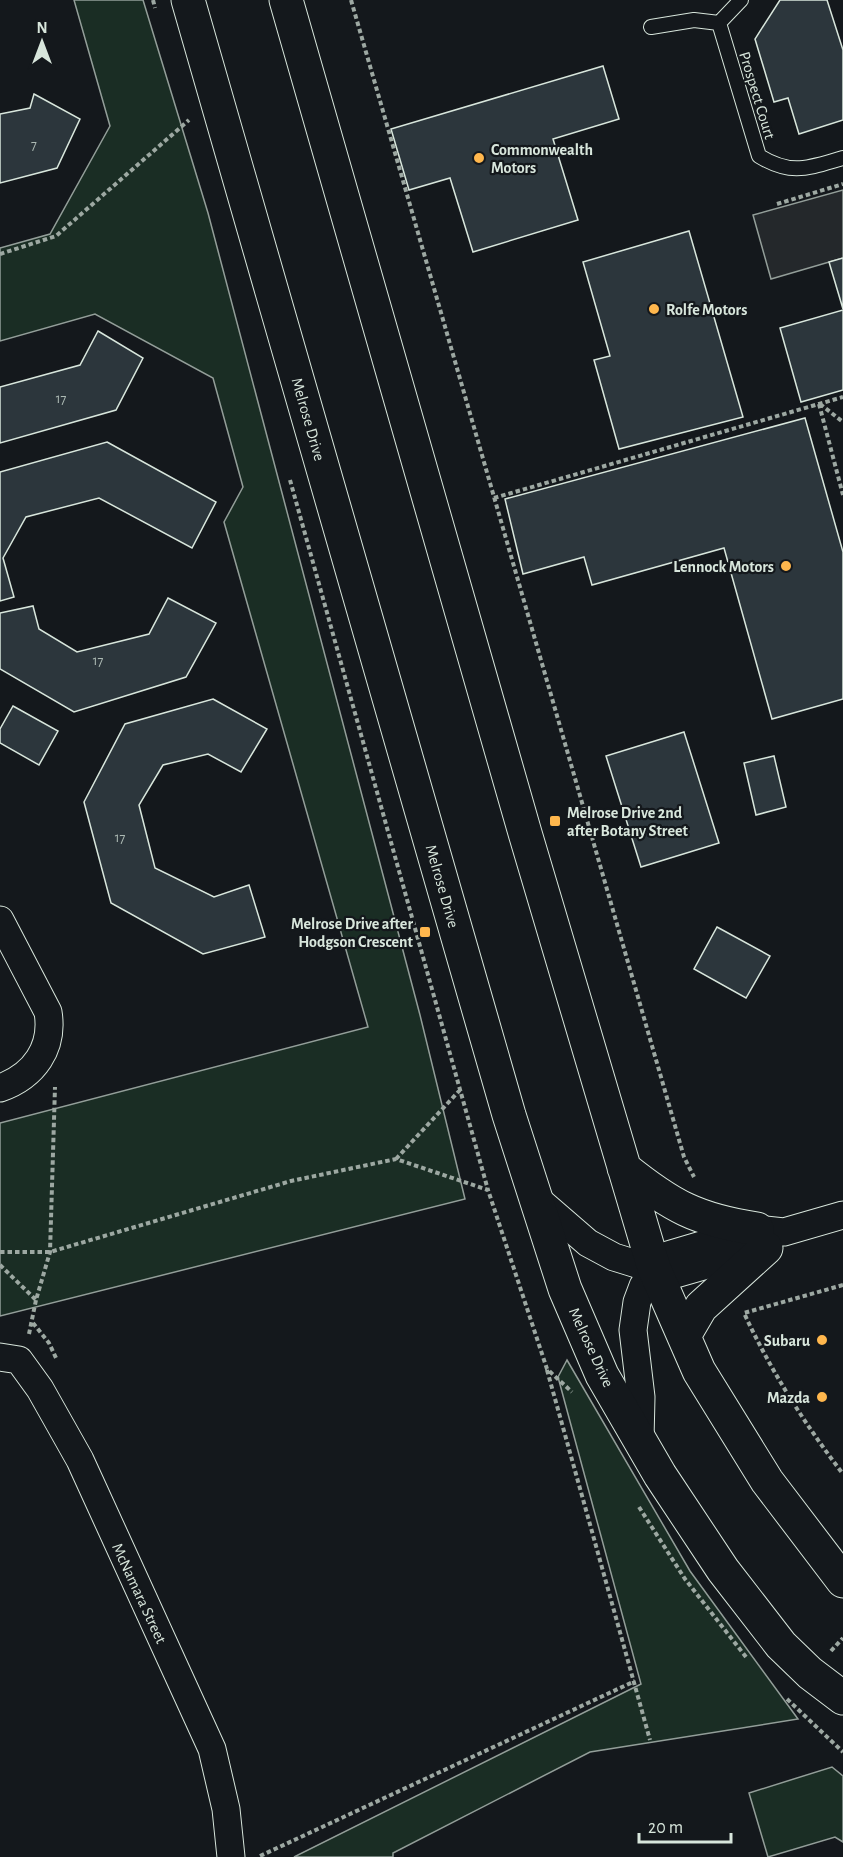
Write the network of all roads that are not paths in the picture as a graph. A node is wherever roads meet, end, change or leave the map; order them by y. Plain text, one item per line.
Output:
1 (188, 0) edge
2 (286, 0) edge
3 (741, 0) edge
4 (719, 23) junction
5 (651, 27) dead end
6 (843, 158) edge
7 (0, 920) edge
8 (0, 1088) edge
9 (624, 1168) junction
10 (536, 1198) junction
11 (843, 1215) edge
12 (769, 1236) junction
13 (654, 1268) junction
14 (684, 1336) junction
15 (0, 1357) edge
16 (640, 1440) junction
17 (843, 1581) edge
18 (843, 1698) edge
19 (231, 1857) edge

1 - 10 main road, Melrose Drive
2 - 9 main road
3 - 4 lane
4 - 5 lane
4 - 6 lane, Prospect Court
7 - 8 street
9 - 12 main road
9 - 13 main road
10 - 13 street
10 - 16 main road, Melrose Drive
11 - 12 street
12 - 13 street
12 - 14 main road
13 - 14 main road
13 - 16 street
14 - 17 main road
15 - 19 street, McNamara Street
16 - 18 main road, Melrose Drive

